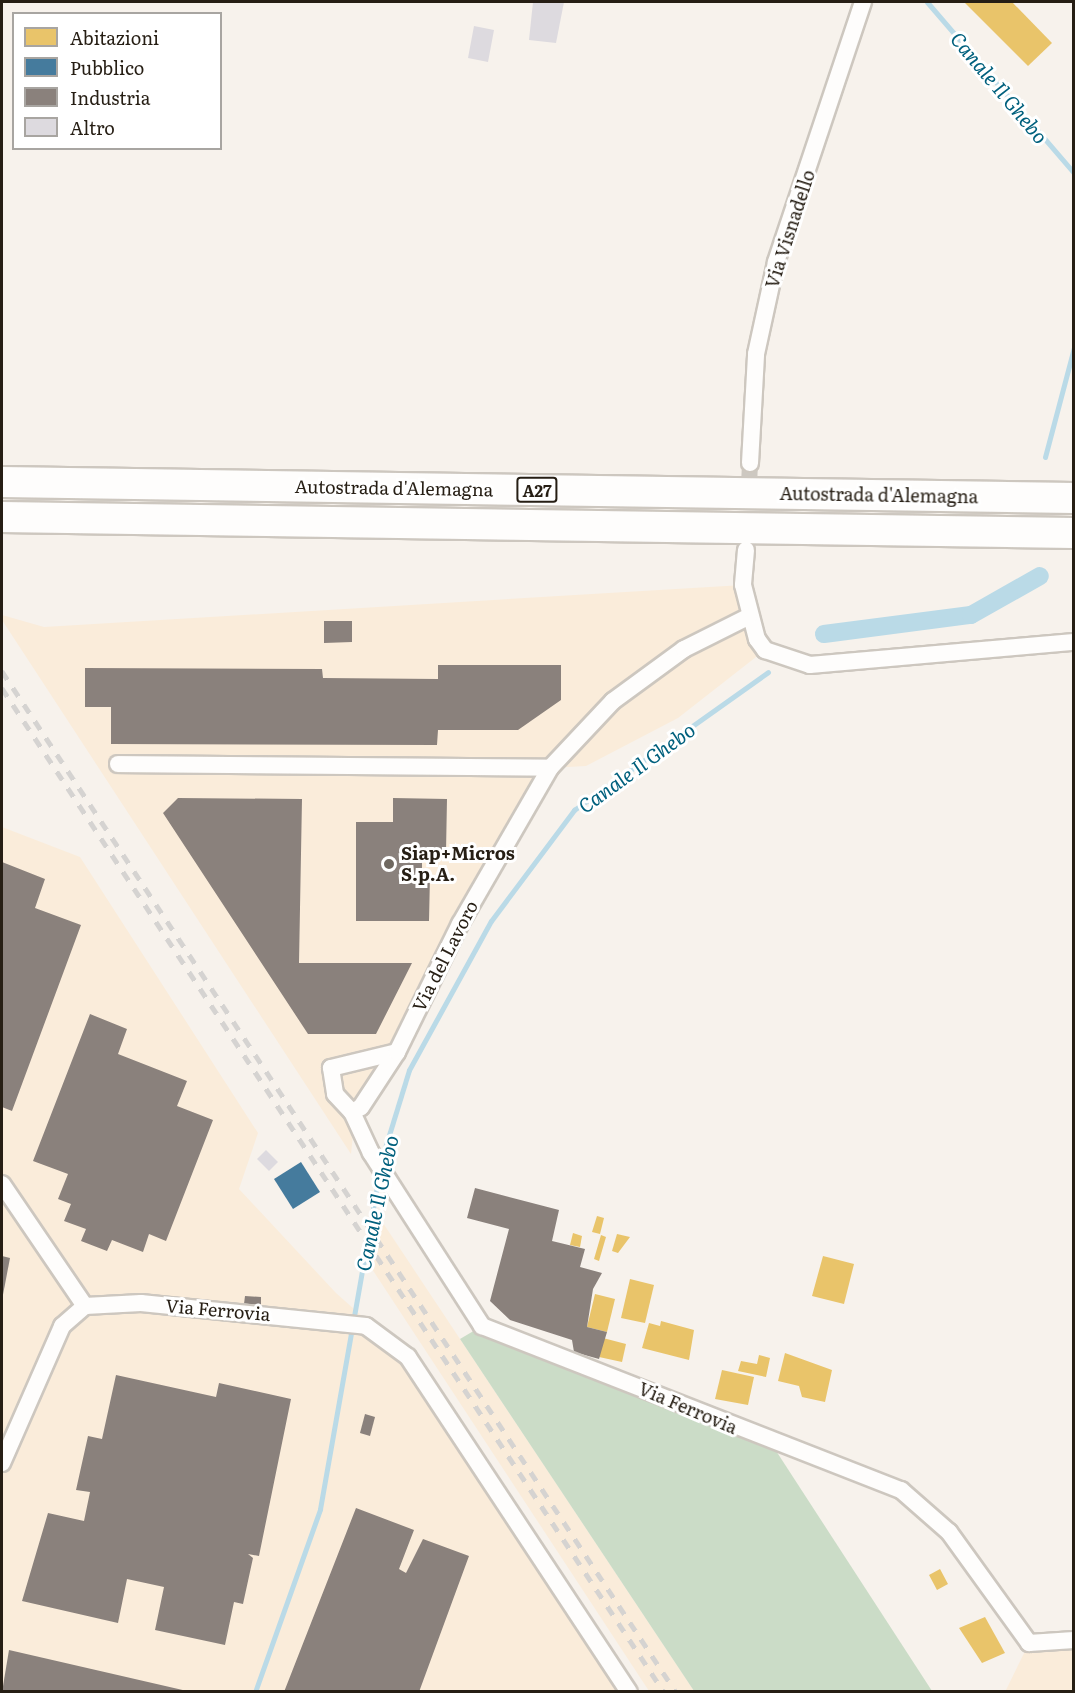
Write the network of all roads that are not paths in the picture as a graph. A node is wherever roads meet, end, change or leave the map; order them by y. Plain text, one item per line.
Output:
1 (863, 2) edge
2 (750, 463) tunnel mouth
3 (2, 482) edge
4 (1074, 498) edge
5 (2, 517) edge
6 (1074, 533) edge
7 (746, 550) tunnel mouth
8 (748, 617) junction
9 (1074, 642) edge
10 (118, 764) dead end
11 (550, 768) junction
12 (397, 1052) junction
13 (352, 1112) junction
14 (2, 1185) edge
15 (85, 1306) junction
16 (2, 1463) edge
17 (1074, 1640) edge
18 (629, 1692) edge

1 - 2 street, Via Visnadello
3 - 4 highway, Autostrada d'Alemagna / A27
5 - 6 highway, Autostrada d'Alemagna / A27
7 - 8 street
8 - 9 street
8 - 11 street, Via del Lavoro
10 - 11 street
11 - 12 street, Via del Lavoro
12 - 13 street, Via del Lavoro
12 - 13 street
13 - 17 street, Via Ferrovia
14 - 15 street
15 - 16 street
15 - 18 street, Via Ferrovia

